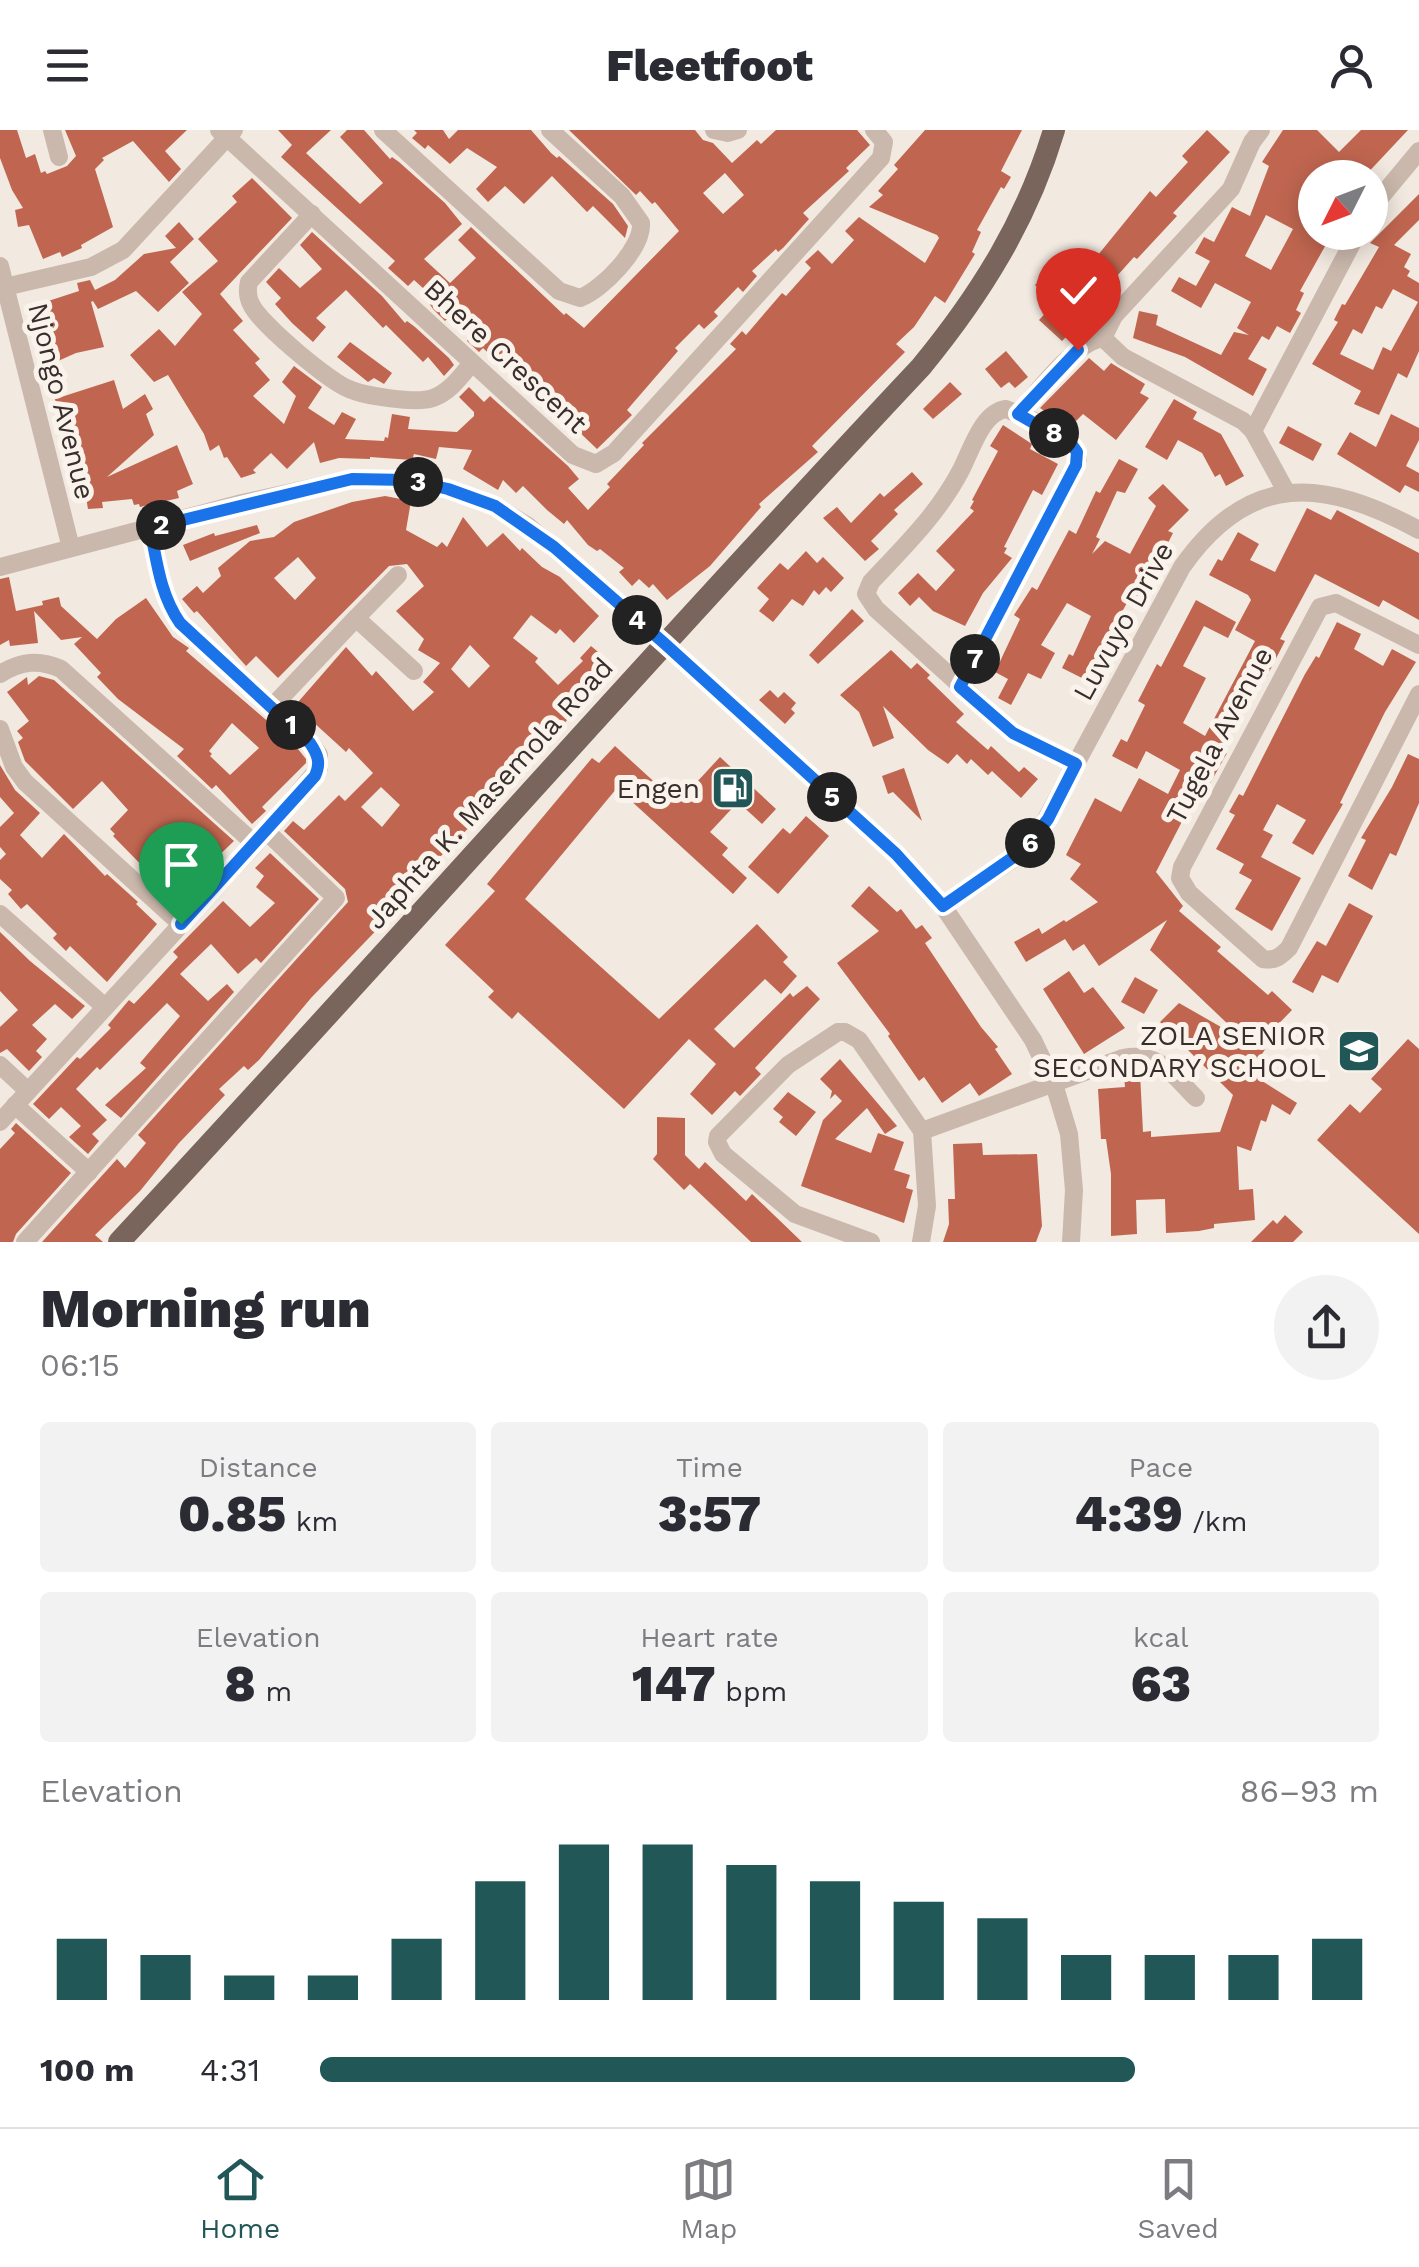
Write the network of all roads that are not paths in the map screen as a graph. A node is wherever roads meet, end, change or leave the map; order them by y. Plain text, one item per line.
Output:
1 (52, 130) edge
2 (383, 130) edge
3 (550, 130) edge
4 (714, 130) edge
5 (738, 130) edge
6 (874, 130) edge
7 (1054, 130) edge
8 (1261, 130) edge
9 (227, 132) edge
10 (1419, 151) edge
11 (59, 158) dead end
12 (1388, 188) edge
13 (312, 214) junction
14 (1349, 250) edge
15 (0, 266) edge
16 (6, 287) junction
17 (1103, 338) junction
18 (472, 363) junction
19 (1018, 414) junction
20 (1253, 431) junction
21 (1287, 492) junction
22 (150, 528) junction
23 (1419, 530) edge
24 (71, 548) junction
25 (0, 567) edge
26 (398, 575) dead end
27 (356, 618) junction
28 (664, 643) junction
29 (1419, 646) edge
30 (414, 671) dead end
31 (0, 674) edge
32 (960, 687) junction
33 (1419, 694) edge
34 (272, 707) junction
35 (0, 729) edge
36 (1076, 764) junction
37 (261, 838) junction
38 (943, 906) junction
39 (0, 914) edge
40 (181, 924) junction
41 (105, 1007) junction
42 (0, 1065) edge
43 (1054, 1084) junction
44 (22, 1098) junction
45 (1196, 1098) dead end
46 (0, 1122) edge
47 (922, 1131) junction
48 (89, 1172) junction
49 (25, 1242) edge
50 (119, 1242) edge
51 (871, 1242) edge
52 (921, 1242) edge
53 (1071, 1242) edge

1 - 11 street
2 - 3 street
4 - 5 street
6 - 18 street, Bhere Crescent
7 - 28 main road, Japhta K. Masemola Road
8 - 17 street
9 - 13 street, Bhere Crescent
9 - 16 street
10 - 12 street
13 - 18 street, Bhere Crescent
13 - 18 street
14 - 20 street
15 - 16 street, Njongo Avenue
16 - 24 street, Njongo Avenue
17 - 19 street
17 - 20 street
19 - 32 street
19 - 32 street
20 - 21 street
21 - 23 street, Luvuyo Drive
21 - 36 street, Luvuyo Drive
22 - 24 street
22 - 28 street
22 - 34 street
24 - 25 street
26 - 27 street
27 - 30 street
27 - 34 street
28 - 38 street
28 - 50 main road, Japhta K. Masemola Road
29 - 33 street, Tugela Avenue
31 - 37 street
32 - 36 street
34 - 37 street
35 - 40 street
36 - 38 street, Luvuyo Drive
37 - 40 street
37 - 48 street
38 - 43 street
39 - 41 street
40 - 41 street
41 - 44 street
42 - 44 street
43 - 45 street
43 - 47 street
43 - 53 street
44 - 46 street
44 - 48 street
47 - 51 street
47 - 52 street
48 - 49 street

